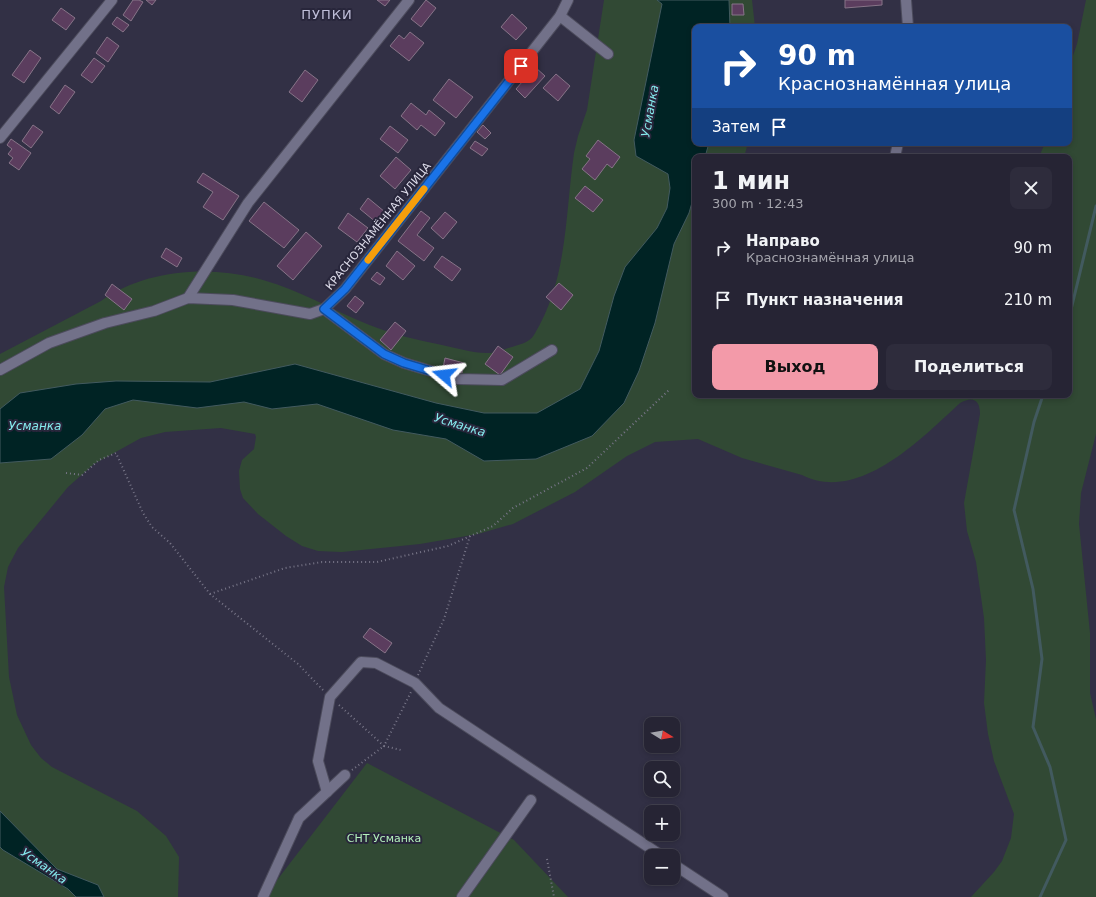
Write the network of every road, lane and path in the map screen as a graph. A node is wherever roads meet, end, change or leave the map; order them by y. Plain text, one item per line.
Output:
1 (112, 0) edge
2 (409, 0) edge
3 (568, 0) edge
4 (906, 0) edge
5 (560, 16) junction
6 (908, 24) edge
7 (608, 54) dead end
8 (0, 138) edge
9 (188, 298) junction
10 (324, 309) junction
11 (552, 350) dead end
12 (0, 370) edge
13 (670, 389) dead end
14 (66, 473) dead end
15 (470, 536) junction
16 (210, 594) junction
17 (415, 683) junction
18 (330, 697) junction
19 (384, 746) junction
20 (401, 750) dead end
21 (345, 775) joint
22 (327, 792) junction
23 (531, 800) dead end
24 (651, 849) edge
25 (548, 859) dead end
26 (680, 869) edge
27 (263, 897) edge
28 (462, 897) edge
29 (554, 897) edge
30 (723, 897) edge

1 - 8 street
2 - 9 street
3 - 5 street, КРАСНОЗНАМЁННАЯ УЛИЦА
4 - 6 street
5 - 7 street
5 - 10 street, КРАСНОЗНАМЁННАЯ УЛИЦА
9 - 10 street
9 - 12 street
10 - 11 street
13 - 15 path
14 - 16 path
15 - 16 path
15 - 17 path
16 - 18 path
17 - 18 street
17 - 19 path
17 - 24 street
18 - 19 path
18 - 22 street
19 - 20 path
19 - 21 path
21 - 22 street
22 - 27 street
23 - 28 street
25 - 29 path
26 - 30 street

